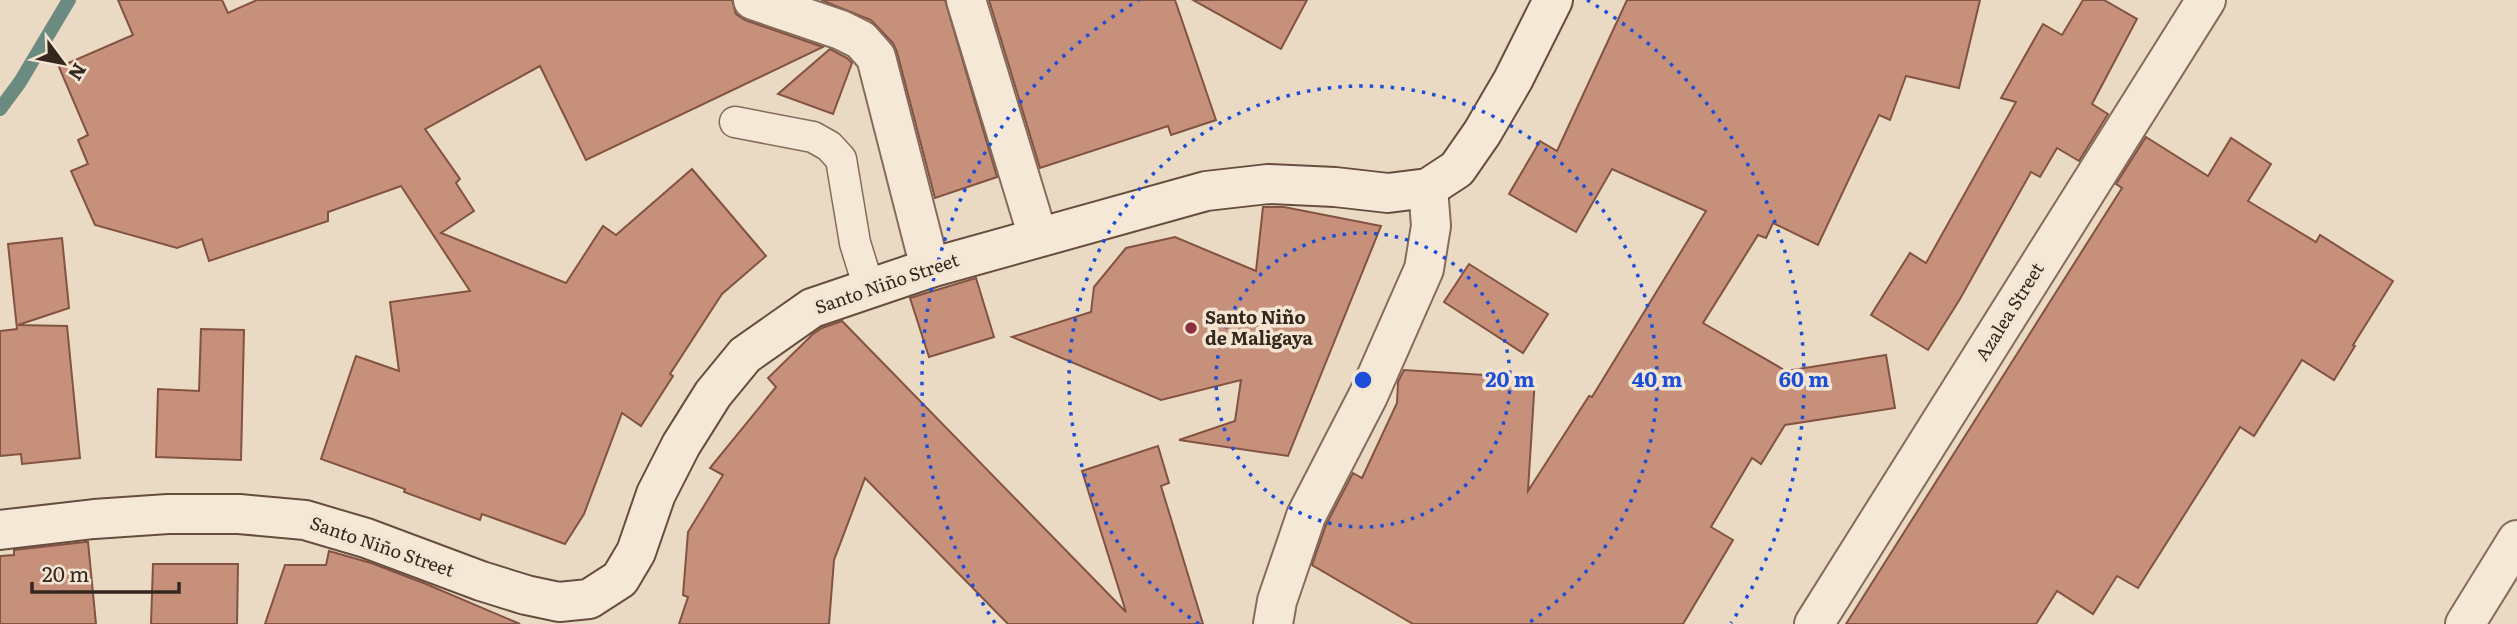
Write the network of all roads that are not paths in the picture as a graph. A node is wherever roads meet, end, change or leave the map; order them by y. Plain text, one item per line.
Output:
1 (753, 0) edge
2 (966, 0) edge
3 (1553, 0) edge
4 (2206, 0) edge
5 (735, 122) dead end
6 (1427, 188) junction
7 (1038, 237) junction
8 (930, 268) junction
9 (869, 288) junction
10 (0, 530) edge
11 (2517, 540) edge
12 (594, 612) edge
13 (1273, 624) edge
14 (1814, 624) edge
15 (2465, 624) edge

1 - 8 street
2 - 7 street
3 - 6 street, Santo Niño Street
4 - 14 street, Azalea Street
5 - 9 lane
6 - 7 street, Santo Niño Street
6 - 13 street
7 - 8 street, Santo Niño Street
8 - 9 street, Santo Niño Street
9 - 12 street, Santo Niño Street
10 - 12 street, Santo Niño Street
11 - 15 street

